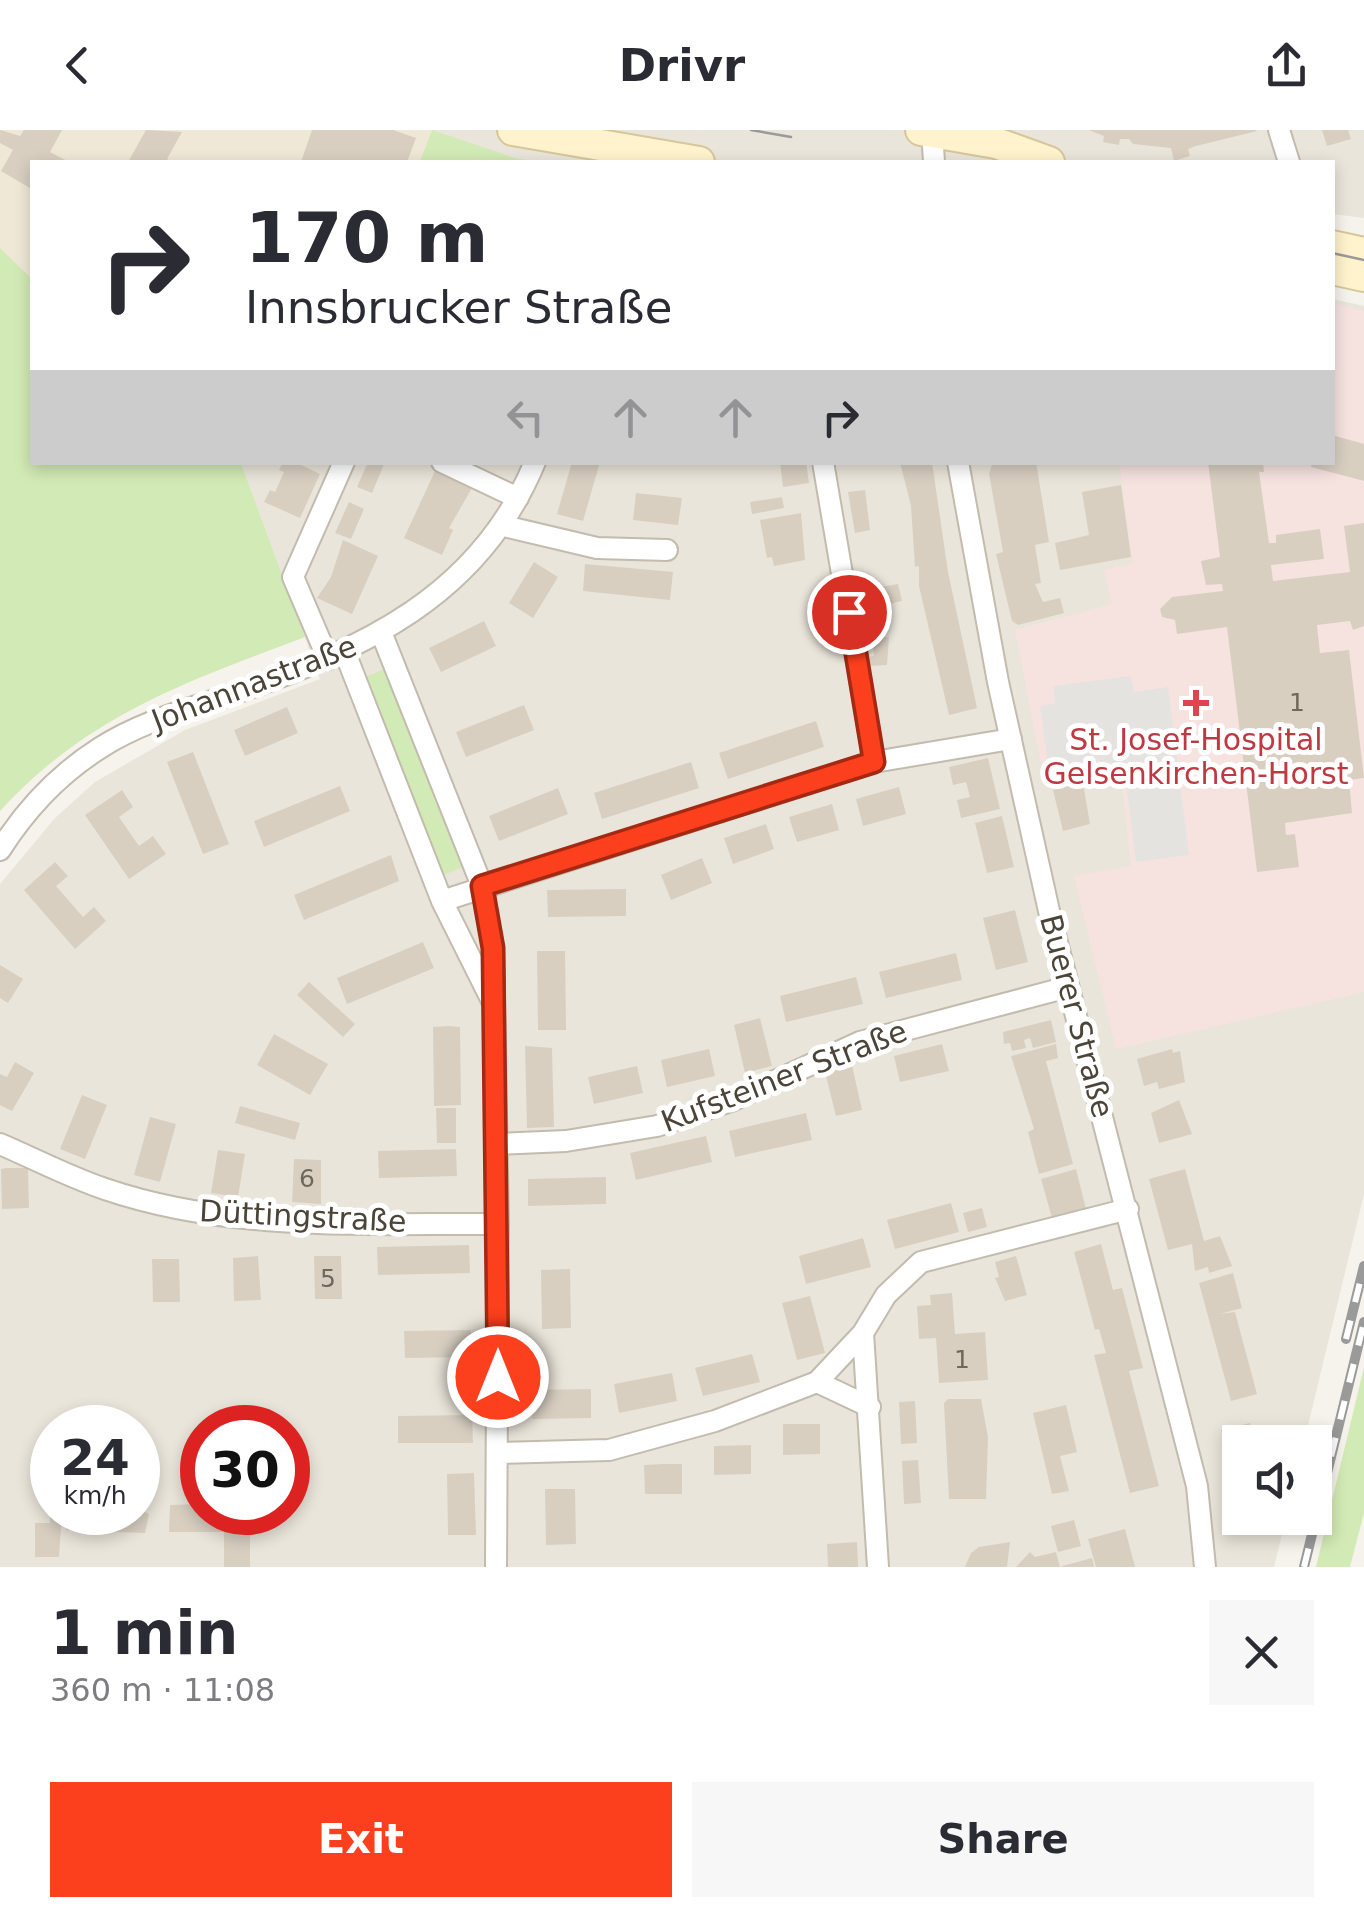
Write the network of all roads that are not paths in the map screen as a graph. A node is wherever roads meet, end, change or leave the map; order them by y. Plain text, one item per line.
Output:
1 (513, 130) edge
2 (1279, 130) edge
3 (931, 142) edge
4 (620, 147) edge
5 (688, 160) edge
6 (1003, 160) edge
7 (1043, 160) edge
8 (1288, 160) edge
9 (343, 465) edge
10 (448, 465) edge
11 (534, 465) edge
12 (824, 465) edge
13 (959, 465) edge
14 (518, 498) junction
15 (504, 526) junction
16 (668, 550) dead end
17 (381, 632) junction
18 (336, 654) junction
19 (1011, 738) junction
20 (874, 762) junction
21 (0, 850) edge
22 (482, 886) junction
23 (442, 901) junction
24 (1068, 987) junction
25 (494, 1004) junction
26 (0, 1144) edge
27 (497, 1144) junction
28 (1128, 1209) junction
29 (498, 1224) junction
30 (863, 1333) junction
31 (817, 1382) junction
32 (870, 1407) junction
33 (498, 1454) junction
34 (496, 1567) edge
35 (878, 1567) edge
36 (1205, 1567) edge

1 - 4 main road
2 - 8 street
3 - 6 main road
3 - 7 main road
4 - 5 main road
9 - 18 street
10 - 14 street
11 - 14 street, Johannastraße
12 - 20 street
13 - 19 street, Buerer Straße
14 - 15 street, Johannastraße
15 - 16 street
15 - 17 street, Johannastraße
17 - 18 street, Johannastraße
17 - 22 street
18 - 21 street, Johannastraße
18 - 23 street
19 - 20 street
19 - 24 street, Buerer Straße
20 - 22 street
22 - 23 street
22 - 25 street
23 - 25 street
24 - 27 street, Kufsteiner Straße
24 - 28 street, Buerer Straße
25 - 27 street
26 - 29 street, Düttingstraße
27 - 29 street
28 - 30 street
28 - 36 street, Buerer Straße
29 - 33 street
30 - 31 street
30 - 32 street
31 - 32 street
31 - 33 street
32 - 35 street
33 - 34 street

